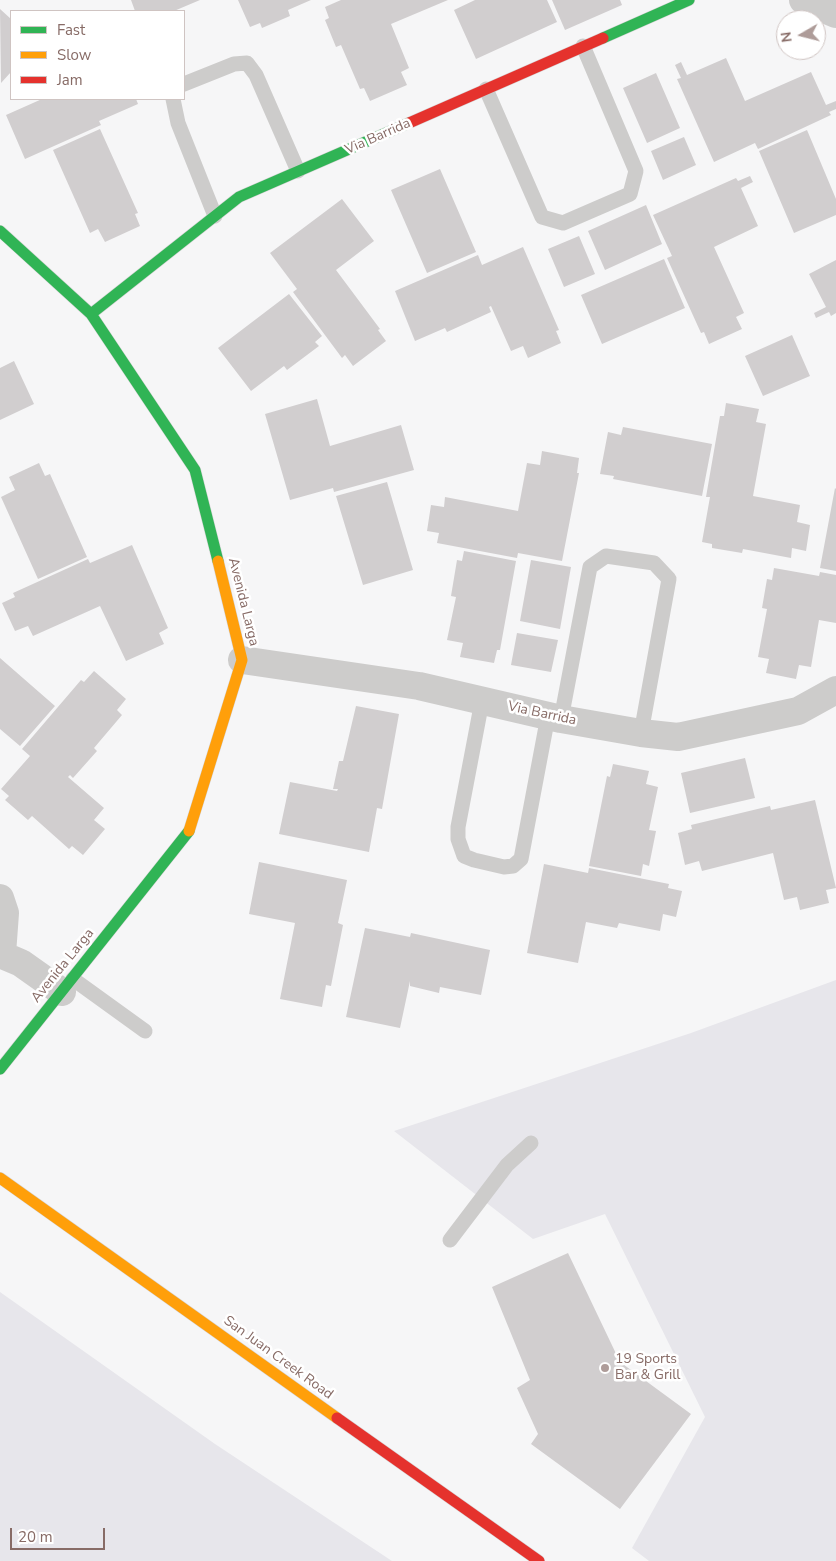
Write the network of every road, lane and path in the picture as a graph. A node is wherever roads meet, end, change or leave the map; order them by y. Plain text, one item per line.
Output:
1 (689, 0) edge
2 (803, 0) edge
3 (836, 14) edge
4 (583, 46) junction
5 (185, 84) edge
6 (486, 89) junction
7 (173, 100) edge
8 (298, 171) junction
9 (215, 216) junction
10 (0, 231) edge
11 (91, 314) junction
12 (242, 660) junction
13 (836, 690) edge
14 (482, 701) junction
15 (555, 718) junction
16 (641, 733) junction
17 (0, 898) edge
18 (1, 954) edge
19 (68, 985) junction
20 (145, 1031) dead end
21 (0, 1069) edge
22 (531, 1143) dead end
23 (0, 1178) edge
24 (450, 1240) dead end
25 (539, 1561) edge

1 - 4 street, Via Barrida
2 - 3 street
4 - 6 street, Via Barrida
4 - 6 lane
5 - 8 lane
6 - 8 street, Via Barrida
7 - 9 lane
8 - 9 street, Via Barrida
9 - 11 street, Via Barrida
10 - 11 street, Avenida Larga
11 - 12 street, Avenida Larga
12 - 14 street, Via Barrida
12 - 19 street, Avenida Larga
13 - 16 street, Via Barrida
14 - 15 street, Via Barrida
14 - 15 lane
15 - 16 street, Via Barrida
15 - 16 lane
17 - 18 street
18 - 19 street
19 - 20 lane
19 - 21 street, Avenida Larga
22 - 24 lane
23 - 25 street, San Juan Creek Road

